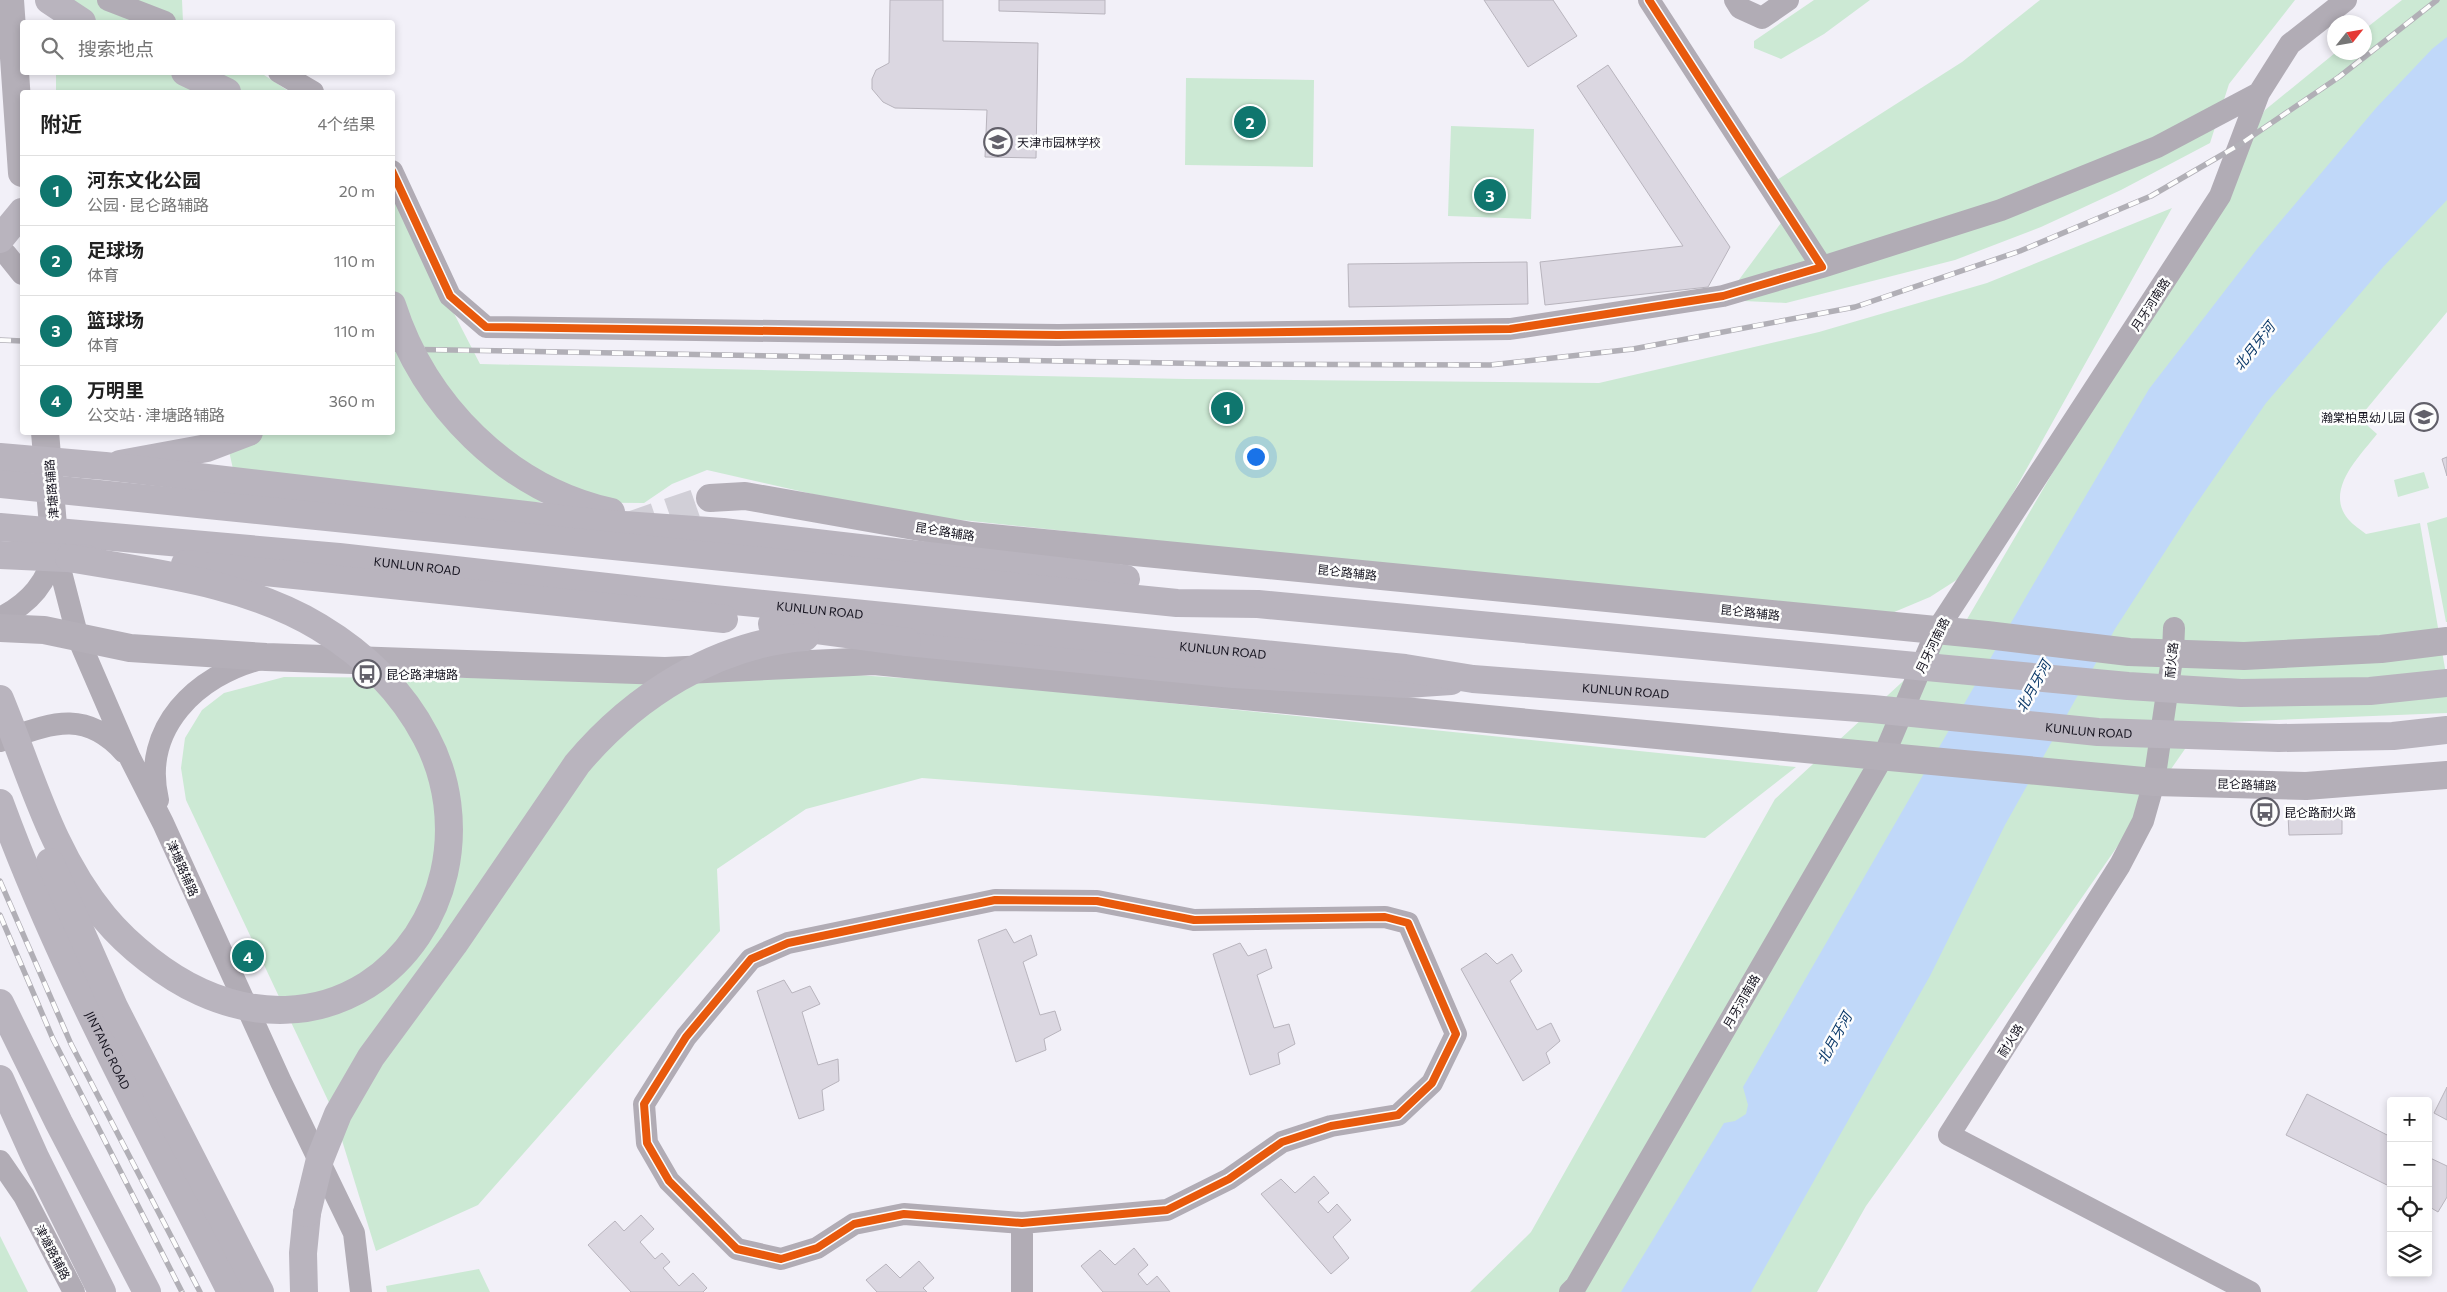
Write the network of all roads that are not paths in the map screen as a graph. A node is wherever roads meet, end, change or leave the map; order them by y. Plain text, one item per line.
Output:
1 (10, 0) edge
2 (50, 0) edge
3 (108, 0) edge
4 (1650, 0) edge
5 (1735, 0) edge
6 (1788, 0) edge
7 (2346, 0) edge
8 (79, 20) edge
9 (159, 20) edge
10 (191, 75) edge
11 (284, 75) edge
12 (223, 90) edge
13 (310, 90) edge
14 (2259, 93) junction
15 (20, 144) edge
16 (395, 177) edge
17 (20, 214) edge
18 (0, 239) edge
19 (0, 251) edge
20 (1822, 267) junction
21 (20, 272) edge
22 (395, 313) edge
23 (45, 435) edge
24 (241, 435) edge
25 (0, 458) edge
26 (105, 466) junction
27 (0, 484) edge
28 (710, 498) tunnel mouth
29 (0, 527) edge
30 (723, 532) junction
31 (62, 554) junction
32 (0, 555) edge
33 (1258, 604) junction
34 (0, 618) edge
35 (0, 628) edge
36 (1937, 630) junction
37 (78, 638) junction
38 (2173, 640) junction
39 (2447, 641) edge
40 (907, 642) junction
41 (266, 657) junction
42 (1473, 679) junction
43 (2447, 683) edge
44 (0, 699) edge
45 (0, 716) edge
46 (2447, 730) edge
47 (0, 741) edge
48 (1884, 755) junction
49 (130, 758) junction
50 (2447, 775) edge
51 (2154, 782) junction
52 (0, 803) edge
53 (163, 823) junction
54 (0, 1003) edge
55 (0, 1079) edge
56 (0, 1104) edge
57 (35, 1157) junction
58 (0, 1161) edge
59 (1022, 1223) junction
60 (74, 1292) edge
61 (102, 1292) edge
62 (147, 1292) edge
63 (231, 1292) edge
64 (260, 1292) edge
65 (304, 1292) edge
66 (361, 1292) edge
67 (1022, 1292) edge
68 (1570, 1292) edge
69 (2250, 1292) edge

1 - 15 main road
2 - 8 highway
3 - 9 street
4 - 20 street
5 - 6 street
7 - 14 street, 月牙河南路
10 - 12 highway
11 - 13 street
14 - 20 street
14 - 36 street, 月牙河南路
16 - 20 street
17 - 18 highway
19 - 21 street
22 - 30 highway, bridge
23 - 31 main road, 津塘路辅路
24 - 26 highway, bridge
25 - 26 highway, bridge
26 - 30 highway, bridge
27 - 33 highway, bridge
28 - 36 main road, 昆仑路辅路
29 - 42 highway, KUNLUN ROAD, bridge
30 - 33 highway, bridge
31 - 32 highway, bridge
31 - 34 street
31 - 37 street, 津塘路辅路
31 - 40 highway, bridge
31 - 44 highway, bridge
33 - 43 highway, bridge
35 - 37 main road
36 - 38 main road, 昆仑路辅路
36 - 48 street, 月牙河南路
37 - 41 main road, 昆仑路辅路
37 - 49 street, 津塘路辅路
38 - 39 main road
38 - 51 street, 耐火路
40 - 42 highway, bridge
40 - 65 highway, bridge
41 - 48 main road, 昆仑路辅路
41 - 53 street
42 - 46 highway, KUNLUN ROAD, bridge
45 - 64 highway, bridge
47 - 49 street
48 - 51 main road, 昆仑路辅路
48 - 68 street, 月牙河南路
49 - 53 street, 津塘路辅路
50 - 51 main road, 昆仑路辅路
51 - 69 street, 耐火路
52 - 63 highway, JINTANG ROAD
53 - 66 street, 津塘路辅路
54 - 62 highway
55 - 57 highway
56 - 57 highway
57 - 61 highway
58 - 60 street, 津塘路辅路
59 - 59 street
59 - 67 street

